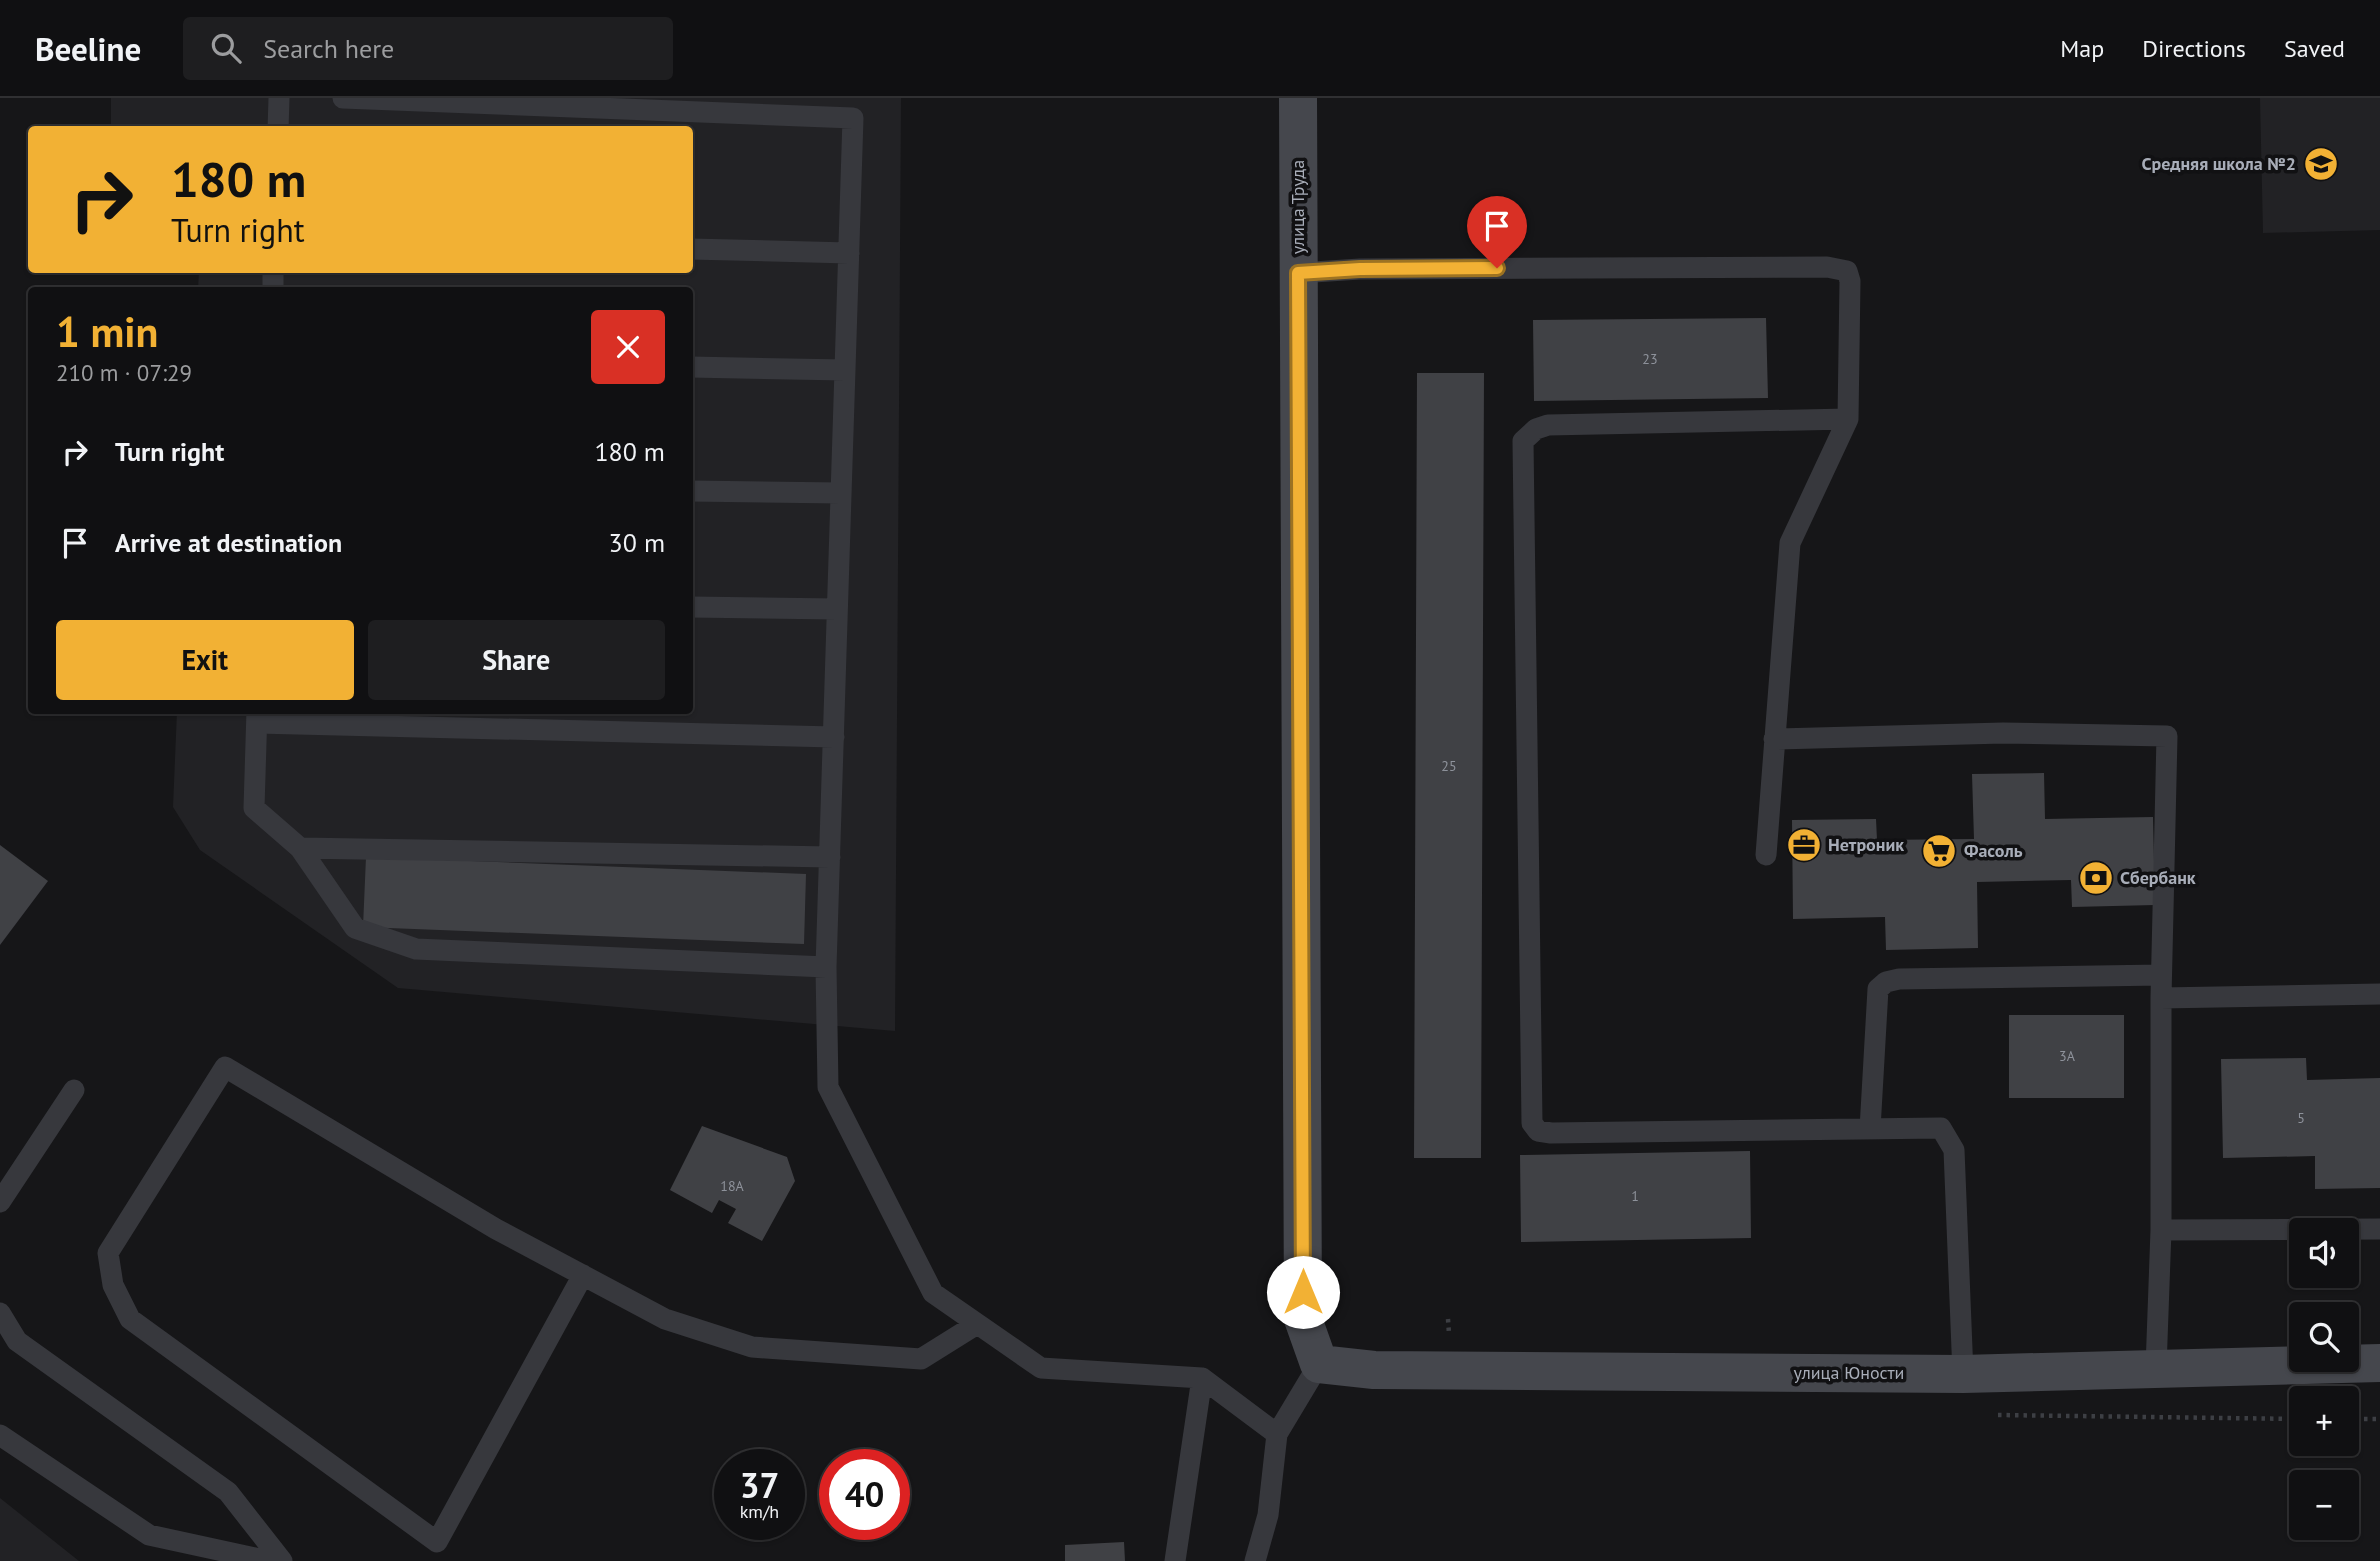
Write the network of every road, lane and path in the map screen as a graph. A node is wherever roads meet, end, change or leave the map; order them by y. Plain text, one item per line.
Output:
1 (279, 98) edge
2 (343, 98) edge
3 (1298, 98) edge
4 (278, 126) edge
5 (693, 249) edge
6 (849, 253) junction
7 (1298, 273) junction
8 (693, 367) edge
9 (845, 370) junction
10 (1848, 419) junction
11 (693, 491) edge
12 (841, 493) junction
13 (693, 607) edge
14 (838, 609) junction
15 (257, 717) edge
16 (834, 737) junction
17 (1774, 739) junction
18 (300, 848) junction
19 (1766, 855) dead end
20 (830, 857) junction
21 (826, 967) junction
22 (2161, 975) junction
23 (2380, 994) edge
24 (2161, 998) junction
25 (74, 1090) dead end
26 (1870, 1129) junction
27 (0, 1202) edge
28 (2380, 1229) edge
29 (2161, 1230) junction
30 (583, 1275) junction
31 (0, 1313) edge
32 (977, 1324) junction
33 (2380, 1363) edge
34 (1319, 1364) junction
35 (2156, 1368) junction
36 (1963, 1374) junction
37 (1202, 1378) junction
38 (2359, 1419) edge
39 (2380, 1419) edge
40 (1277, 1434) junction
41 (0, 1435) edge
42 (434, 1552) edge
43 (269, 1561) edge
44 (282, 1561) edge
45 (1175, 1561) edge
46 (1255, 1561) edge

1 - 4 lane
2 - 6 lane
3 - 7 street, улица Труда
5 - 6 lane
6 - 9 lane
7 - 10 lane
7 - 34 street, улица Труда
8 - 9 lane
9 - 12 lane
10 - 17 lane
10 - 26 lane
11 - 12 lane
12 - 14 lane
13 - 14 lane
14 - 16 lane
15 - 16 lane
15 - 18 lane
16 - 20 lane
17 - 19 lane
17 - 22 lane
18 - 20 lane
18 - 21 lane
20 - 21 lane
21 - 32 lane
22 - 24 lane
22 - 26 lane
23 - 24 lane
24 - 29 lane
25 - 27 lane
26 - 36 lane
28 - 29 lane
29 - 35 lane
30 - 32 lane
30 - 42 lane
30 - 42 lane
31 - 44 lane
32 - 37 lane
33 - 35 street, улица Юности
34 - 36 street, улица Юности
34 - 40 lane
35 - 36 street, улица Юности
37 - 40 lane
37 - 45 lane
38 - 39 path
40 - 46 lane
41 - 43 lane

